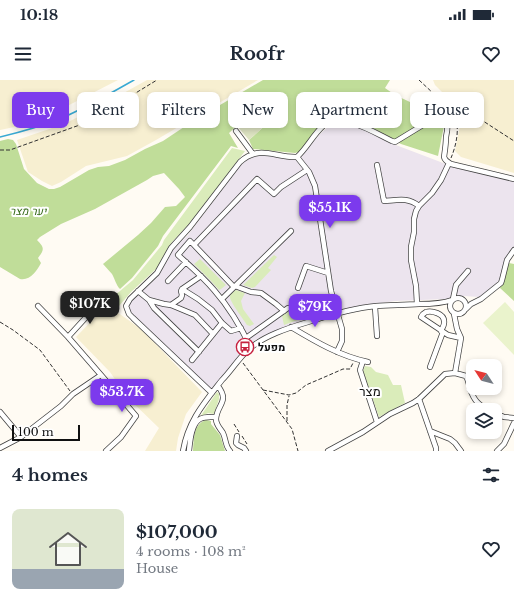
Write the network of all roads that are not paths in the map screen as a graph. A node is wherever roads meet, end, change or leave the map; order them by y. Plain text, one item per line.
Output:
1 (236, 131) dead end
2 (253, 154) junction
3 (297, 157) junction
4 (449, 163) junction
5 (377, 165) dead end
6 (307, 170) junction
7 (514, 179) edge
8 (420, 206) junction
9 (291, 231) dead end
10 (194, 245) junction
11 (514, 250) edge
12 (512, 256) edge
13 (186, 262) junction
14 (468, 271) dead end
15 (328, 273) junction
16 (201, 276) junction
17 (168, 281) dead end
18 (235, 286) junction
19 (456, 286) junction
20 (298, 288) dead end
21 (182, 289) junction
22 (138, 291) junction
23 (222, 299) junction
24 (461, 299) junction
25 (149, 300) junction
26 (453, 300) junction
27 (100, 302) dead end
28 (476, 302) junction
29 (334, 303) junction
30 (436, 303) junction
31 (417, 304) junction
32 (171, 305) junction
33 (38, 306) dead end
34 (375, 307) junction
35 (284, 311) junction
36 (464, 311) junction
37 (452, 312) junction
38 (337, 313) junction
39 (222, 323) junction
40 (291, 327) junction
41 (241, 328) junction
42 (457, 329) junction
43 (442, 331) junction
44 (213, 334) junction
45 (68, 336) junction
46 (377, 336) dead end
47 (246, 338) junction
48 (461, 338) junction
49 (251, 348) junction
50 (199, 352) junction
51 (337, 352) junction
52 (192, 360) dead end
53 (430, 367) dead end
54 (455, 373) junction
55 (101, 375) junction
56 (218, 386) junction
57 (212, 393) junction
58 (419, 399) junction
59 (477, 403) edge
60 (0, 412) edge
61 (502, 416) edge
62 (216, 417) junction
63 (514, 418) edge
64 (377, 422) junction
65 (514, 423) edge
66 (430, 430) junction
67 (237, 436) dead end
68 (21, 437) junction
69 (0, 448) edge
70 (106, 451) edge
71 (182, 451) edge
72 (190, 451) edge
73 (230, 451) edge
74 (246, 451) edge
75 (328, 451) edge
76 (436, 451) edge
77 (461, 451) edge
78 (497, 451) edge

1 - 2 street
2 - 3 street
2 - 22 street
3 - 4 street
3 - 6 street
4 - 7 street
4 - 8 street
5 - 8 street
6 - 10 street
6 - 15 street
8 - 31 street
9 - 18 street
10 - 13 street
10 - 18 street
11 - 12 street
12 - 28 street
13 - 16 street
13 - 17 street
14 - 19 street
15 - 20 street
15 - 29 street
16 - 21 street
16 - 23 street
18 - 23 street
18 - 35 street
19 - 24 street
19 - 26 street
21 - 32 street
21 - 39 street
22 - 25 street
22 - 57 street
23 - 41 street
24 - 26 street
24 - 28 street
24 - 36 street
25 - 32 street
25 - 50 street
26 - 30 street
26 - 37 street
27 - 45 street
28 - 36 street
29 - 35 street
29 - 38 street
30 - 31 street
30 - 37 street
31 - 34 street
32 - 44 street
33 - 45 street
34 - 38 street
34 - 46 street
35 - 47 street
36 - 37 street
36 - 42 street
37 - 42 street
38 - 40 street
38 - 51 street
39 - 41 street
39 - 44 street
40 - 49 street
40 - 51 street
41 - 47 street
42 - 48 street
43 - 43 street
43 - 48 street
43 - 53 street
44 - 50 street
45 - 55 street
47 - 49 street
48 - 54 street
49 - 56 street
50 - 52 street
51 - 64 street
54 - 58 street
54 - 59 street
55 - 68 street
55 - 70 street
56 - 57 street
56 - 62 street
57 - 71 street
58 - 64 street
58 - 66 street
60 - 68 street
61 - 63 street
62 - 72 street
62 - 73 street
64 - 75 street
65 - 78 street
66 - 76 street
66 - 77 street
67 - 74 street
68 - 69 street

